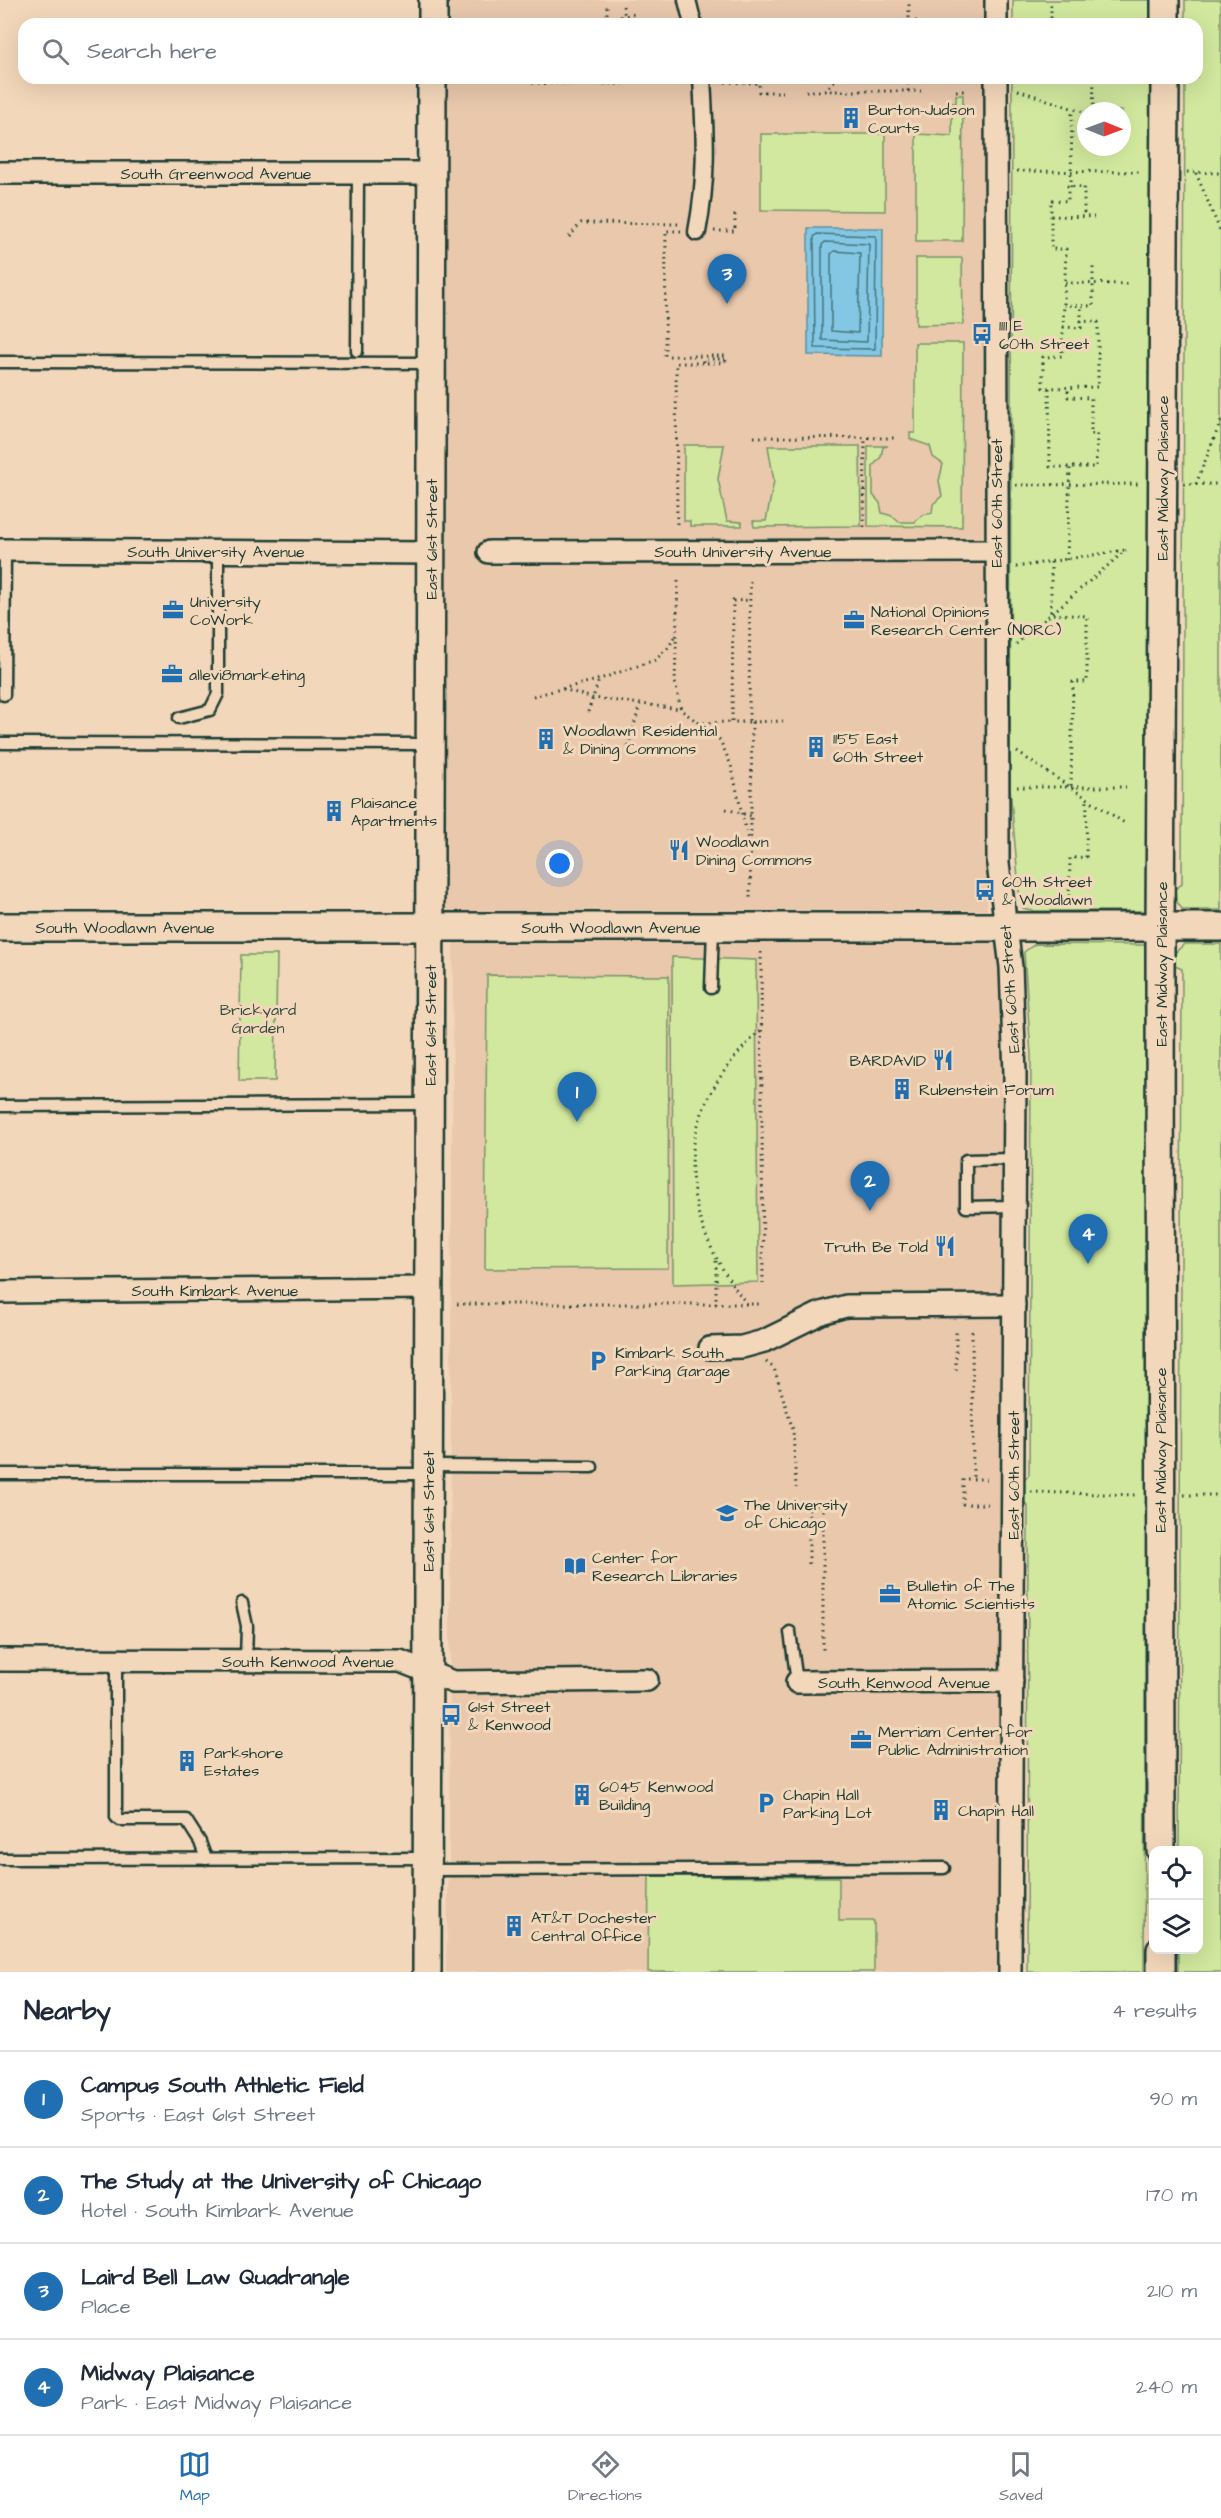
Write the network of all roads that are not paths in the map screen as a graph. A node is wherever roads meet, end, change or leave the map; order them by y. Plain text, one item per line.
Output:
1 (433, 0) edge
2 (687, 0) edge
3 (996, 0) edge
4 (1165, 0) edge
5 (432, 18) edge
6 (692, 18) edge
7 (996, 18) edge
8 (1165, 18) edge
9 (432, 84) edge
10 (702, 84) edge
11 (996, 84) edge
12 (1165, 84) edge
13 (0, 173) edge
14 (358, 173) junction
15 (432, 173) junction
16 (697, 232) road end
17 (357, 351) dead end
18 (0, 362) edge
19 (432, 363) junction
20 (3, 550) edge
21 (218, 551) junction
22 (996, 551) junction
23 (489, 552) dead end
24 (431, 553) junction
25 (4, 695) dead end
26 (179, 718) dead end
27 (0, 742) edge
28 (430, 744) junction
29 (0, 927) edge
30 (430, 927) junction
31 (712, 927) junction
32 (1005, 927) junction
33 (1160, 927) junction
34 (1221, 927) edge
35 (711, 988) dead end
36 (429, 1104) junction
37 (0, 1106) edge
38 (1014, 1160) junction
39 (1014, 1206) junction
40 (429, 1288) junction
41 (0, 1292) edge
42 (1014, 1305) junction
43 (710, 1348) dead end
44 (592, 1467) dead end
45 (428, 1470) junction
46 (0, 1474) edge
47 (242, 1603) dead end
48 (790, 1632) dead end
49 (0, 1660) edge
50 (116, 1660) junction
51 (246, 1660) junction
52 (428, 1672) junction
53 (648, 1680) dead end
54 (1012, 1681) junction
55 (797, 1682) joint
56 (1161, 1846) edge
57 (0, 1859) edge
58 (206, 1859) junction
59 (427, 1864) junction
60 (944, 1868) dead end
61 (1161, 1954) edge
62 (427, 1972) edge
63 (1010, 1972) edge
64 (1161, 1972) edge

1 - 5 street
2 - 6 street
3 - 7 street
4 - 8 street
9 - 15 street, East 61st Street
10 - 16 street
11 - 22 street, East 60th Street
12 - 33 street, East Midway Plaisance
13 - 14 street, South Greenwood Avenue
14 - 15 street, South Greenwood Avenue
14 - 17 lane
15 - 19 street, East 61st Street
18 - 19 lane
19 - 24 street, East 61st Street
20 - 21 street, South University Avenue
20 - 25 lane
21 - 24 street, South University Avenue
21 - 26 lane
22 - 23 street, South University Avenue
22 - 32 street, East 60th Street
24 - 28 street, East 61st Street
27 - 28 lane
28 - 30 street, East 61st Street
29 - 30 street, South Woodlawn Avenue
30 - 31 street, South Woodlawn Avenue
30 - 36 street, East 61st Street
31 - 32 street, South Woodlawn Avenue
31 - 35 lane
32 - 33 street, South Woodlawn Avenue
32 - 38 street, East 60th Street
33 - 34 street, South Woodlawn Avenue
33 - 56 street, East Midway Plaisance
36 - 37 lane
36 - 40 street, East 61st Street
38 - 39 street, East 60th Street
38 - 39 lane
39 - 42 street, East 60th Street
40 - 41 street, South Kimbark Avenue
40 - 45 street, East 61st Street
42 - 43 street
42 - 54 street, East 60th Street
44 - 45 lane
45 - 46 lane
45 - 52 street, East 61st Street
47 - 51 lane
48 - 55 lane
49 - 50 street, South Kenwood Avenue
50 - 51 street, South Kenwood Avenue
50 - 58 lane
51 - 52 street, South Kenwood Avenue
52 - 53 street, South Kenwood Avenue
52 - 59 street, East 61st Street
54 - 55 street, South Kenwood Avenue
54 - 63 street, East 60th Street
57 - 58 lane
58 - 59 lane
59 - 60 lane
59 - 62 street, East 61st Street
61 - 64 street

